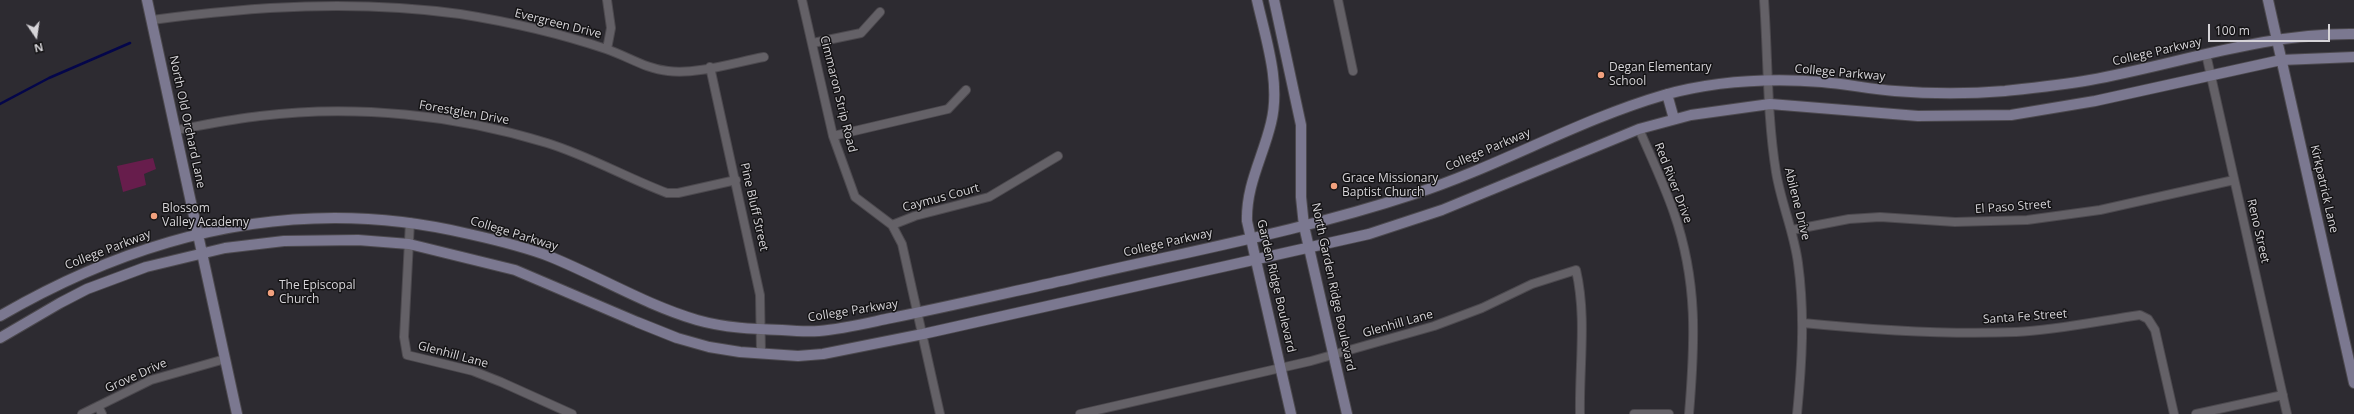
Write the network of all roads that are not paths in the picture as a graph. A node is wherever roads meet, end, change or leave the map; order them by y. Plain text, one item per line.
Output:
1 (147, 0) edge
2 (606, 0) edge
3 (802, 0) edge
4 (1257, 0) edge
5 (1274, 0) edge
6 (1338, 0) edge
7 (1764, 0) edge
8 (2268, 0) edge
9 (880, 12) dead end
10 (152, 20) junction
11 (2354, 34) edge
12 (2277, 39) junction
13 (813, 43) junction
14 (607, 50) junction
15 (2206, 54) junction
16 (764, 56) dead end
17 (2354, 56) edge
18 (2281, 60) junction
19 (710, 67) junction
20 (1353, 71) dead end
21 (2210, 75) junction
22 (1769, 82) junction
23 (966, 90) dead end
24 (1667, 94) junction
25 (1770, 104) junction
26 (1674, 119) junction
27 (1640, 128) junction
28 (176, 130) junction
29 (833, 136) junction
30 (1058, 156) dead end
31 (736, 180) junction
32 (2234, 180) junction
33 (410, 222) junction
34 (892, 224) junction
35 (1304, 226) junction
36 (1792, 230) junction
37 (198, 234) junction
38 (1250, 238) junction
39 (409, 244) junction
40 (1308, 247) junction
41 (202, 253) junction
42 (1255, 258) junction
43 (918, 313) junction
44 (0, 316) edge
45 (1803, 323) junction
46 (761, 330) junction
47 (923, 334) junction
48 (0, 338) edge
49 (761, 354) junction
50 (1333, 355) junction
51 (225, 359) junction
52 (1281, 369) junction
53 (2354, 383) edge
54 (2283, 395) junction
55 (100, 410) edge
56 (82, 414) edge
57 (237, 414) edge
58 (572, 414) edge
59 (940, 414) edge
60 (1080, 414) edge
61 (1291, 414) edge
62 (1347, 414) edge
63 (1580, 414) edge
64 (1634, 414) edge
65 (1669, 414) edge
66 (1689, 414) edge
67 (1797, 414) edge
68 (2174, 414) edge
69 (2196, 414) edge
70 (2287, 414) edge

1 - 10 main road, North Old Orchard Lane
2 - 14 street
3 - 13 street, Cimmaron Strip Road
4 - 38 main road, Garden Ridge Boulevard
5 - 35 main road, North Garden Ridge Boulevard
6 - 20 street
7 - 22 street, Abilene Drive
8 - 12 main road, Kirkpatrick Lane
9 - 13 street
10 - 14 street, Evergreen Drive
10 - 28 main road, North Old Orchard Lane
11 - 12 main road, College Parkway
12 - 15 main road, College Parkway
12 - 18 main road, Kirkpatrick Lane
13 - 29 street, Cimmaron Strip Road
14 - 19 street, Evergreen Drive
15 - 21 street, Reno Street
15 - 22 main road, College Parkway
16 - 19 street, Evergreen Drive
17 - 18 main road
18 - 21 main road
18 - 53 main road, Kirkpatrick Lane
19 - 31 street, Pine Bluff Street
21 - 25 main road
21 - 32 street, Reno Street
22 - 24 main road, College Parkway
22 - 25 street, Abilene Drive
23 - 29 street
24 - 26 main road
24 - 35 main road, College Parkway
25 - 26 main road
25 - 36 street, Abilene Drive
26 - 27 main road
27 - 40 main road
27 - 66 street, Red River Drive
28 - 31 street, Forestglen Drive
28 - 37 main road, North Old Orchard Lane
29 - 34 street, Cimmaron Strip Road
30 - 34 street, Caymus Court
31 - 46 street, Pine Bluff Street
32 - 36 street, El Paso Street
32 - 54 street, Reno Street
33 - 37 main road, College Parkway
33 - 39 street, Glenhill Lane
33 - 46 main road, College Parkway
34 - 43 street, Cimmaron Strip Road
35 - 38 main road, College Parkway
35 - 40 main road, North Garden Ridge Boulevard
36 - 45 street, Abilene Drive
37 - 41 main road, North Old Orchard Lane
37 - 44 main road, College Parkway
38 - 42 main road, Garden Ridge Boulevard
38 - 43 main road, College Parkway
39 - 41 main road
39 - 49 main road
39 - 58 street, Glenhill Lane
40 - 42 main road
40 - 50 main road, North Garden Ridge Boulevard
41 - 48 main road
41 - 51 main road, North Old Orchard Lane
42 - 47 main road
42 - 52 main road, Garden Ridge Boulevard
43 - 46 main road, College Parkway
43 - 47 street, Cimmaron Strip Road
45 - 67 street, Abilene Drive
45 - 68 street, Santa Fe Street
46 - 49 street, Pine Bluff Street
47 - 49 main road
47 - 59 street, Cimmaron Strip Road
50 - 52 street, Glenhill Lane
50 - 62 main road, North Garden Ridge Boulevard
50 - 63 street, Glenhill Lane
51 - 55 street, Grove Drive
51 - 57 main road, North Old Orchard Lane
52 - 60 street, Glenhill Lane
52 - 61 main road, Garden Ridge Boulevard
54 - 69 street
54 - 70 street, Reno Street
55 - 56 street, Grove Drive
64 - 65 street

